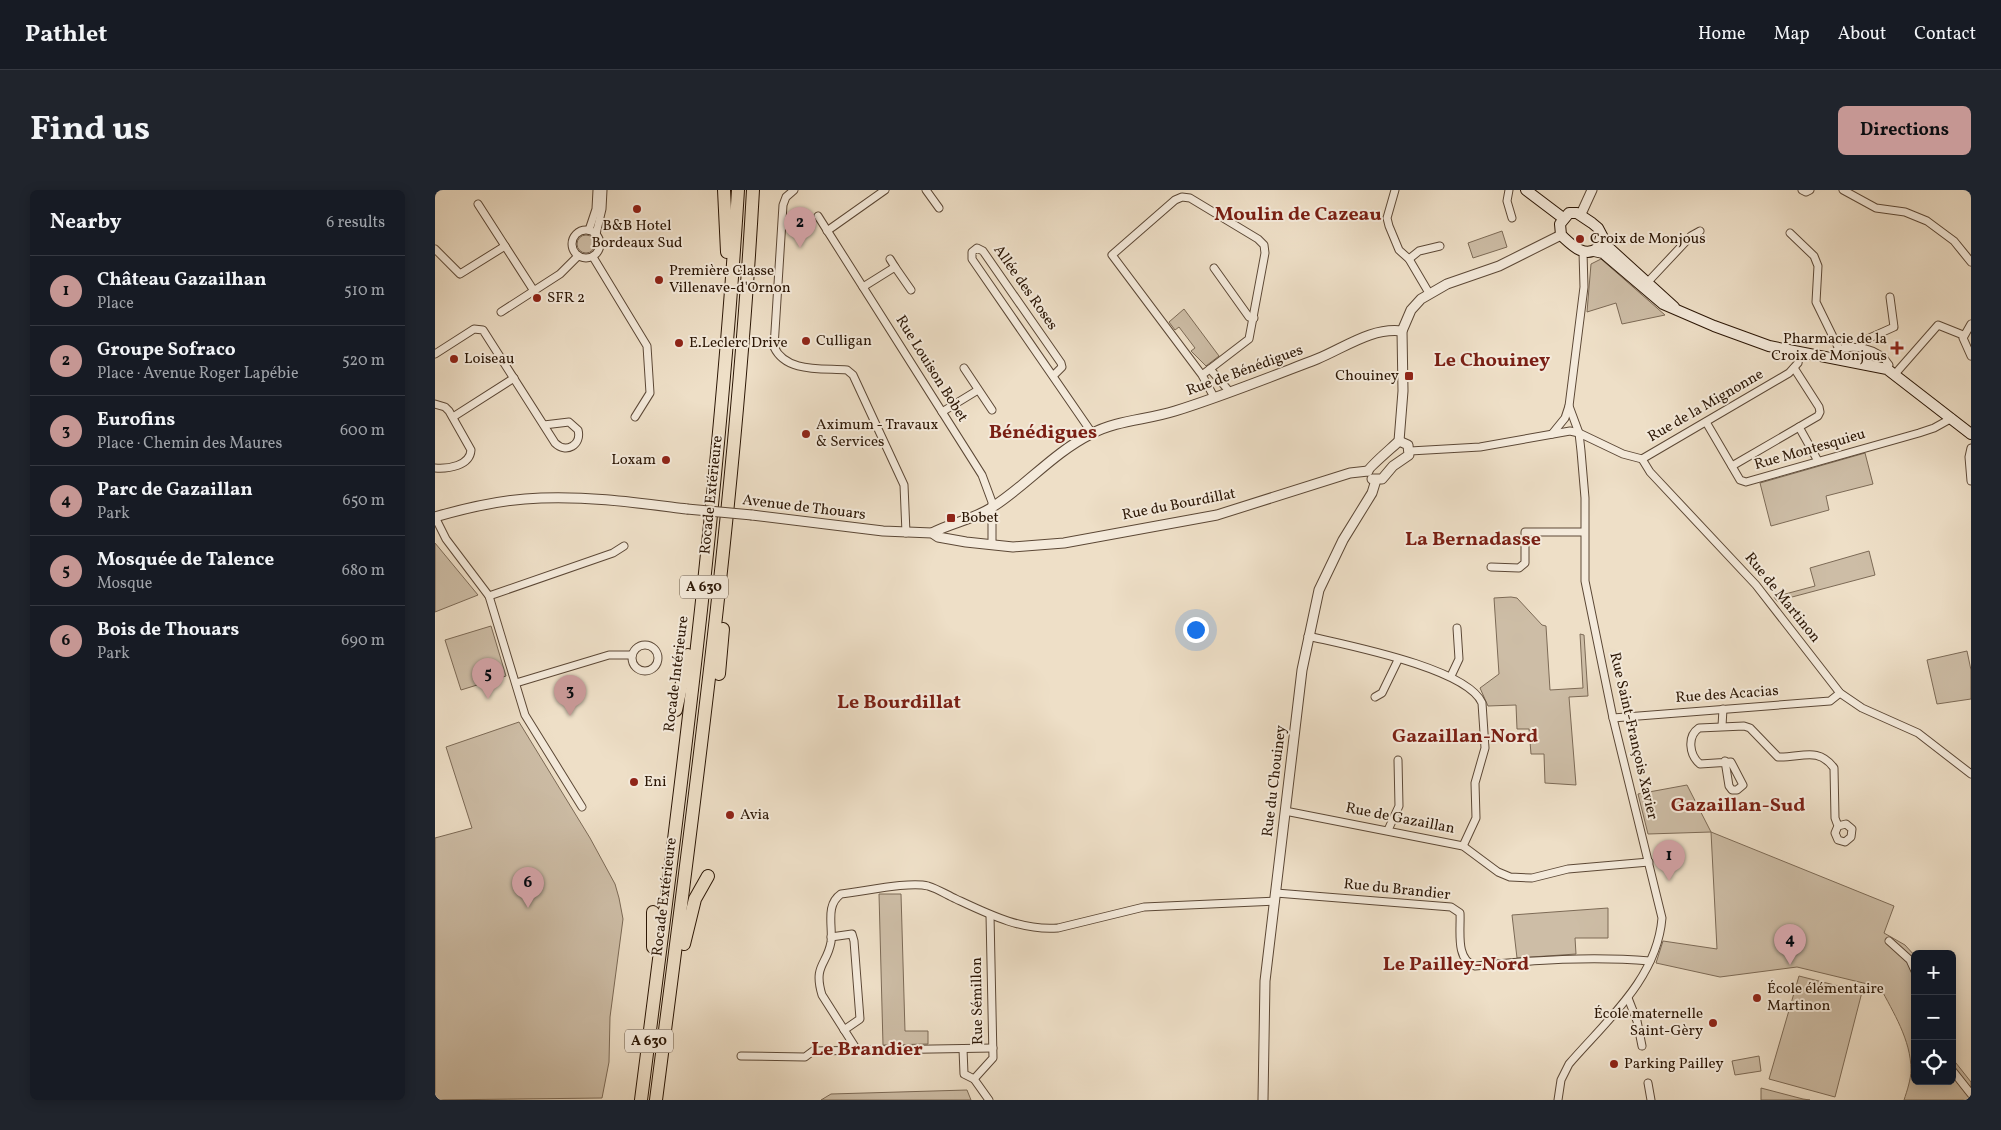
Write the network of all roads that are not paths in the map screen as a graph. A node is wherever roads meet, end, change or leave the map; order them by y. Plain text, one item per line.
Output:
1 (597, 190) edge
2 (603, 190) edge
3 (724, 190) edge
4 (738, 190) edge
5 (753, 190) edge
6 (794, 190) edge
7 (885, 190) edge
8 (927, 190) edge
9 (1395, 190) edge
10 (1509, 190) edge
11 (1526, 190) edge
12 (1592, 190) edge
13 (1802, 190) edge
14 (1810, 190) edge
15 (1843, 190) edge
16 (478, 204) dead end
17 (939, 208) dead end
18 (1581, 214) junction
19 (818, 216) dead end
20 (1512, 218) dead end
21 (1563, 218) junction
22 (827, 231) junction
23 (1700, 231) dead end
24 (593, 232) junction
25 (1790, 233) dead end
26 (1561, 235) junction
27 (1601, 237) junction
28 (505, 246) junction
29 (1440, 246) dead end
30 (435, 249) edge
31 (1594, 251) junction
32 (1583, 252) junction
33 (578, 256) junction
34 (593, 257) junction
35 (1409, 258) junction
36 (890, 259) dead end
37 (1971, 262) edge
38 (895, 267) junction
39 (1213, 268) dead end
40 (1646, 285) junction
41 (863, 287) junction
42 (911, 290) dead end
43 (534, 291) junction
44 (1429, 293) junction
45 (1890, 297) dead end
46 (501, 312) dead end
47 (1254, 318) junction
48 (1971, 324) edge
49 (1402, 331) junction
50 (1963, 335) junction
51 (1859, 347) junction
52 (727, 352) junction
53 (1800, 353) junction
54 (435, 354) edge
55 (1836, 354) junction
56 (1971, 356) edge
57 (964, 368) dead end
58 (1794, 368) junction
59 (1210, 369) junction
60 (1891, 372) junction
61 (1054, 375) junction
62 (1202, 375) junction
63 (514, 378) junction
64 (978, 390) junction
65 (1229, 391) junction
66 (1214, 397) junction
67 (435, 404) edge
68 (1569, 406) junction
69 (992, 410) dead end
70 (942, 412) junction
71 (453, 417) junction
72 (635, 417) dead end
73 (1952, 418) junction
74 (1706, 422) junction
75 (544, 426) junction
76 (1799, 427) junction
77 (1092, 433) junction
78 (1579, 433) junction
79 (1552, 434) junction
80 (1971, 434) edge
81 (1399, 441) junction
82 (1971, 448) edge
83 (1410, 452) junction
84 (1642, 459) junction
85 (1818, 461) junction
86 (1732, 466) junction
87 (435, 468) edge
88 (1368, 472) junction
89 (1376, 480) junction
90 (1971, 481) edge
91 (993, 507) junction
92 (435, 517) edge
93 (1584, 532) junction
94 (906, 533) junction
95 (932, 533) junction
96 (992, 545) junction
97 (624, 546) dead end
98 (1491, 567) dead end
99 (705, 575) junction
100 (489, 596) junction
101 (717, 610) junction
102 (1457, 628) dead end
103 (1309, 636) junction
104 (632, 655) dead end
105 (1398, 660) junction
106 (719, 674) dead end
107 (1451, 676) junction
108 (516, 682) junction
109 (1841, 693) junction
110 (1375, 697) dead end
111 (1723, 709) junction
112 (676, 710) dead end
113 (1613, 718) junction
114 (1722, 726) junction
115 (1398, 760) dead end
116 (1725, 761) dead end
117 (1971, 774) edge
118 (583, 808) dead end
119 (1285, 812) junction
120 (1838, 826) dead end
121 (1388, 830) junction
122 (1463, 846) junction
123 (1649, 862) junction
124 (708, 876) dead end
125 (1275, 897) junction
126 (653, 912) dead end
127 (990, 915) junction
128 (831, 937) junction
129 (1889, 941) dead end
130 (1650, 961) junction
131 (1911, 962) edge
132 (656, 982) junction
133 (671, 986) junction
134 (1628, 998) junction
135 (844, 1030) junction
136 (1642, 1046) dead end
137 (993, 1048) junction
138 (963, 1049) junction
139 (857, 1050) junction
140 (741, 1056) dead end
141 (1956, 1075) edge
142 (974, 1079) junction
143 (1648, 1083) dead end
144 (1971, 1094) edge
145 (641, 1100) edge
146 (656, 1100) edge
147 (989, 1100) edge
148 (1263, 1100) edge
149 (1559, 1100) edge
150 (1651, 1100) edge

1 - 24 street
2 - 24 street
3 - 52 highway
4 - 52 highway, Rocade Intérieure / A 630
5 - 101 highway, Rocade Extérieure / A 630
6 - 94 street
7 - 22 street
8 - 17 street
9 - 35 street
10 - 20 street
11 - 21 main road
12 - 18 street
13 - 14 street
15 - 37 street
16 - 28 street
18 - 21 main road
18 - 27 main road
19 - 22 street, Rue Louison Bobet
21 - 26 main road
22 - 41 street, Rue Louison Bobet
23 - 40 street
24 - 33 street
24 - 34 street
25 - 55 street
26 - 32 main road
26 - 44 street
27 - 31 main road
27 - 40 main road
28 - 30 street
28 - 43 street
29 - 35 street
31 - 32 main road
31 - 40 main road
32 - 68 street, Rue Saint-François Xavier
33 - 34 street
33 - 43 street
34 - 72 street
35 - 44 street
36 - 38 street
38 - 41 street
38 - 42 street
39 - 47 street
40 - 53 main road
41 - 70 street, Rue Louison Bobet
43 - 46 street
44 - 49 street
45 - 51 street
47 - 59 street
47 - 62 street
48 - 50 street
49 - 65 street, Rue de Bénédigues
49 - 81 street
50 - 56 street
50 - 60 street
51 - 55 street
51 - 60 street
52 - 99 highway, Rocade Intérieure / A 630
53 - 55 main road
53 - 58 street
54 - 63 street
55 - 60 main road
57 - 64 street
58 - 74 street, Rue de la Mignonne
58 - 76 street
59 - 62 street
59 - 65 street
60 - 73 main road
61 - 61 street, Allée des Roses
61 - 77 street, Allée des Roses
62 - 66 street
63 - 71 street
63 - 75 street
64 - 69 street
64 - 70 street
65 - 66 street, Rue de Bénédigues
66 - 77 street, Rue de Bénédigues
67 - 71 street
68 - 78 street, Rue Saint-François Xavier
68 - 79 street, Rue Saint-François Xavier
70 - 91 street, Rue Louison Bobet
71 - 87 street
73 - 80 main road
73 - 85 street, Rue Montesquieu
74 - 84 street, Rue de la Mignonne
74 - 86 street, Rue Montesquieu
75 - 75 street
76 - 85 street
76 - 86 street
77 - 91 street, Rue de Bénédigues
78 - 79 street
78 - 84 street
78 - 93 street, Rue Saint-François Xavier
79 - 83 street
81 - 83 street
81 - 88 street
82 - 90 street
83 - 89 street
84 - 109 street, Rue de Martinon
85 - 86 street, Rue Montesquieu
88 - 89 street
88 - 96 street, Rue du Bourdillat
89 - 103 street, Rue du Chouiney
91 - 95 street, Rue de Bénédigues
91 - 96 street, Rue Louison Bobet
92 - 94 street, Avenue de Thouars, bridge
92 - 100 street
93 - 98 street
93 - 113 street, Rue Saint-François Xavier
94 - 95 street, Avenue de Thouars
95 - 96 street, Avenue de Thouars
97 - 100 street
99 - 112 highway
99 - 132 highway, Rocade Intérieure / A 630
100 - 108 street
101 - 106 highway
101 - 133 highway, Rocade Extérieure / A 630
102 - 107 street
103 - 105 street
103 - 119 street, Rue du Chouiney
104 - 108 street
105 - 107 street
105 - 110 street
107 - 122 street
108 - 118 street
109 - 111 street, Rue des Acacias
109 - 117 street, Rue de Martinon
111 - 113 street, Rue des Acacias
111 - 114 street
113 - 123 street, Rue Saint-François Xavier
114 - 116 street
114 - 120 street
115 - 121 street
119 - 121 street, Rue de Gazaillan
119 - 125 street, Rue du Chouiney
121 - 122 street, Rue de Gazaillan
122 - 123 street, Rue de Gazaillan
123 - 130 street, Rue Saint-François Xavier
124 - 133 highway
125 - 127 street, Rue du Brandier
125 - 130 street, Rue du Brandier
125 - 148 street, Rue du Chouiney
126 - 132 highway
127 - 128 street, Rue du Brandier
127 - 137 street, Rue Sémillon
128 - 135 street
128 - 135 street
129 - 131 street
130 - 134 street, Rue Saint-François Xavier
132 - 145 highway, Rocade Intérieure / A 630
133 - 146 highway, Rocade Extérieure / A 630
134 - 136 street
134 - 149 street, Rue Saint-François Xavier
135 - 139 street
137 - 138 street
137 - 142 street, Rue Sémillon
138 - 139 street
138 - 142 street
139 - 140 street
141 - 144 street
142 - 147 street
143 - 150 street

